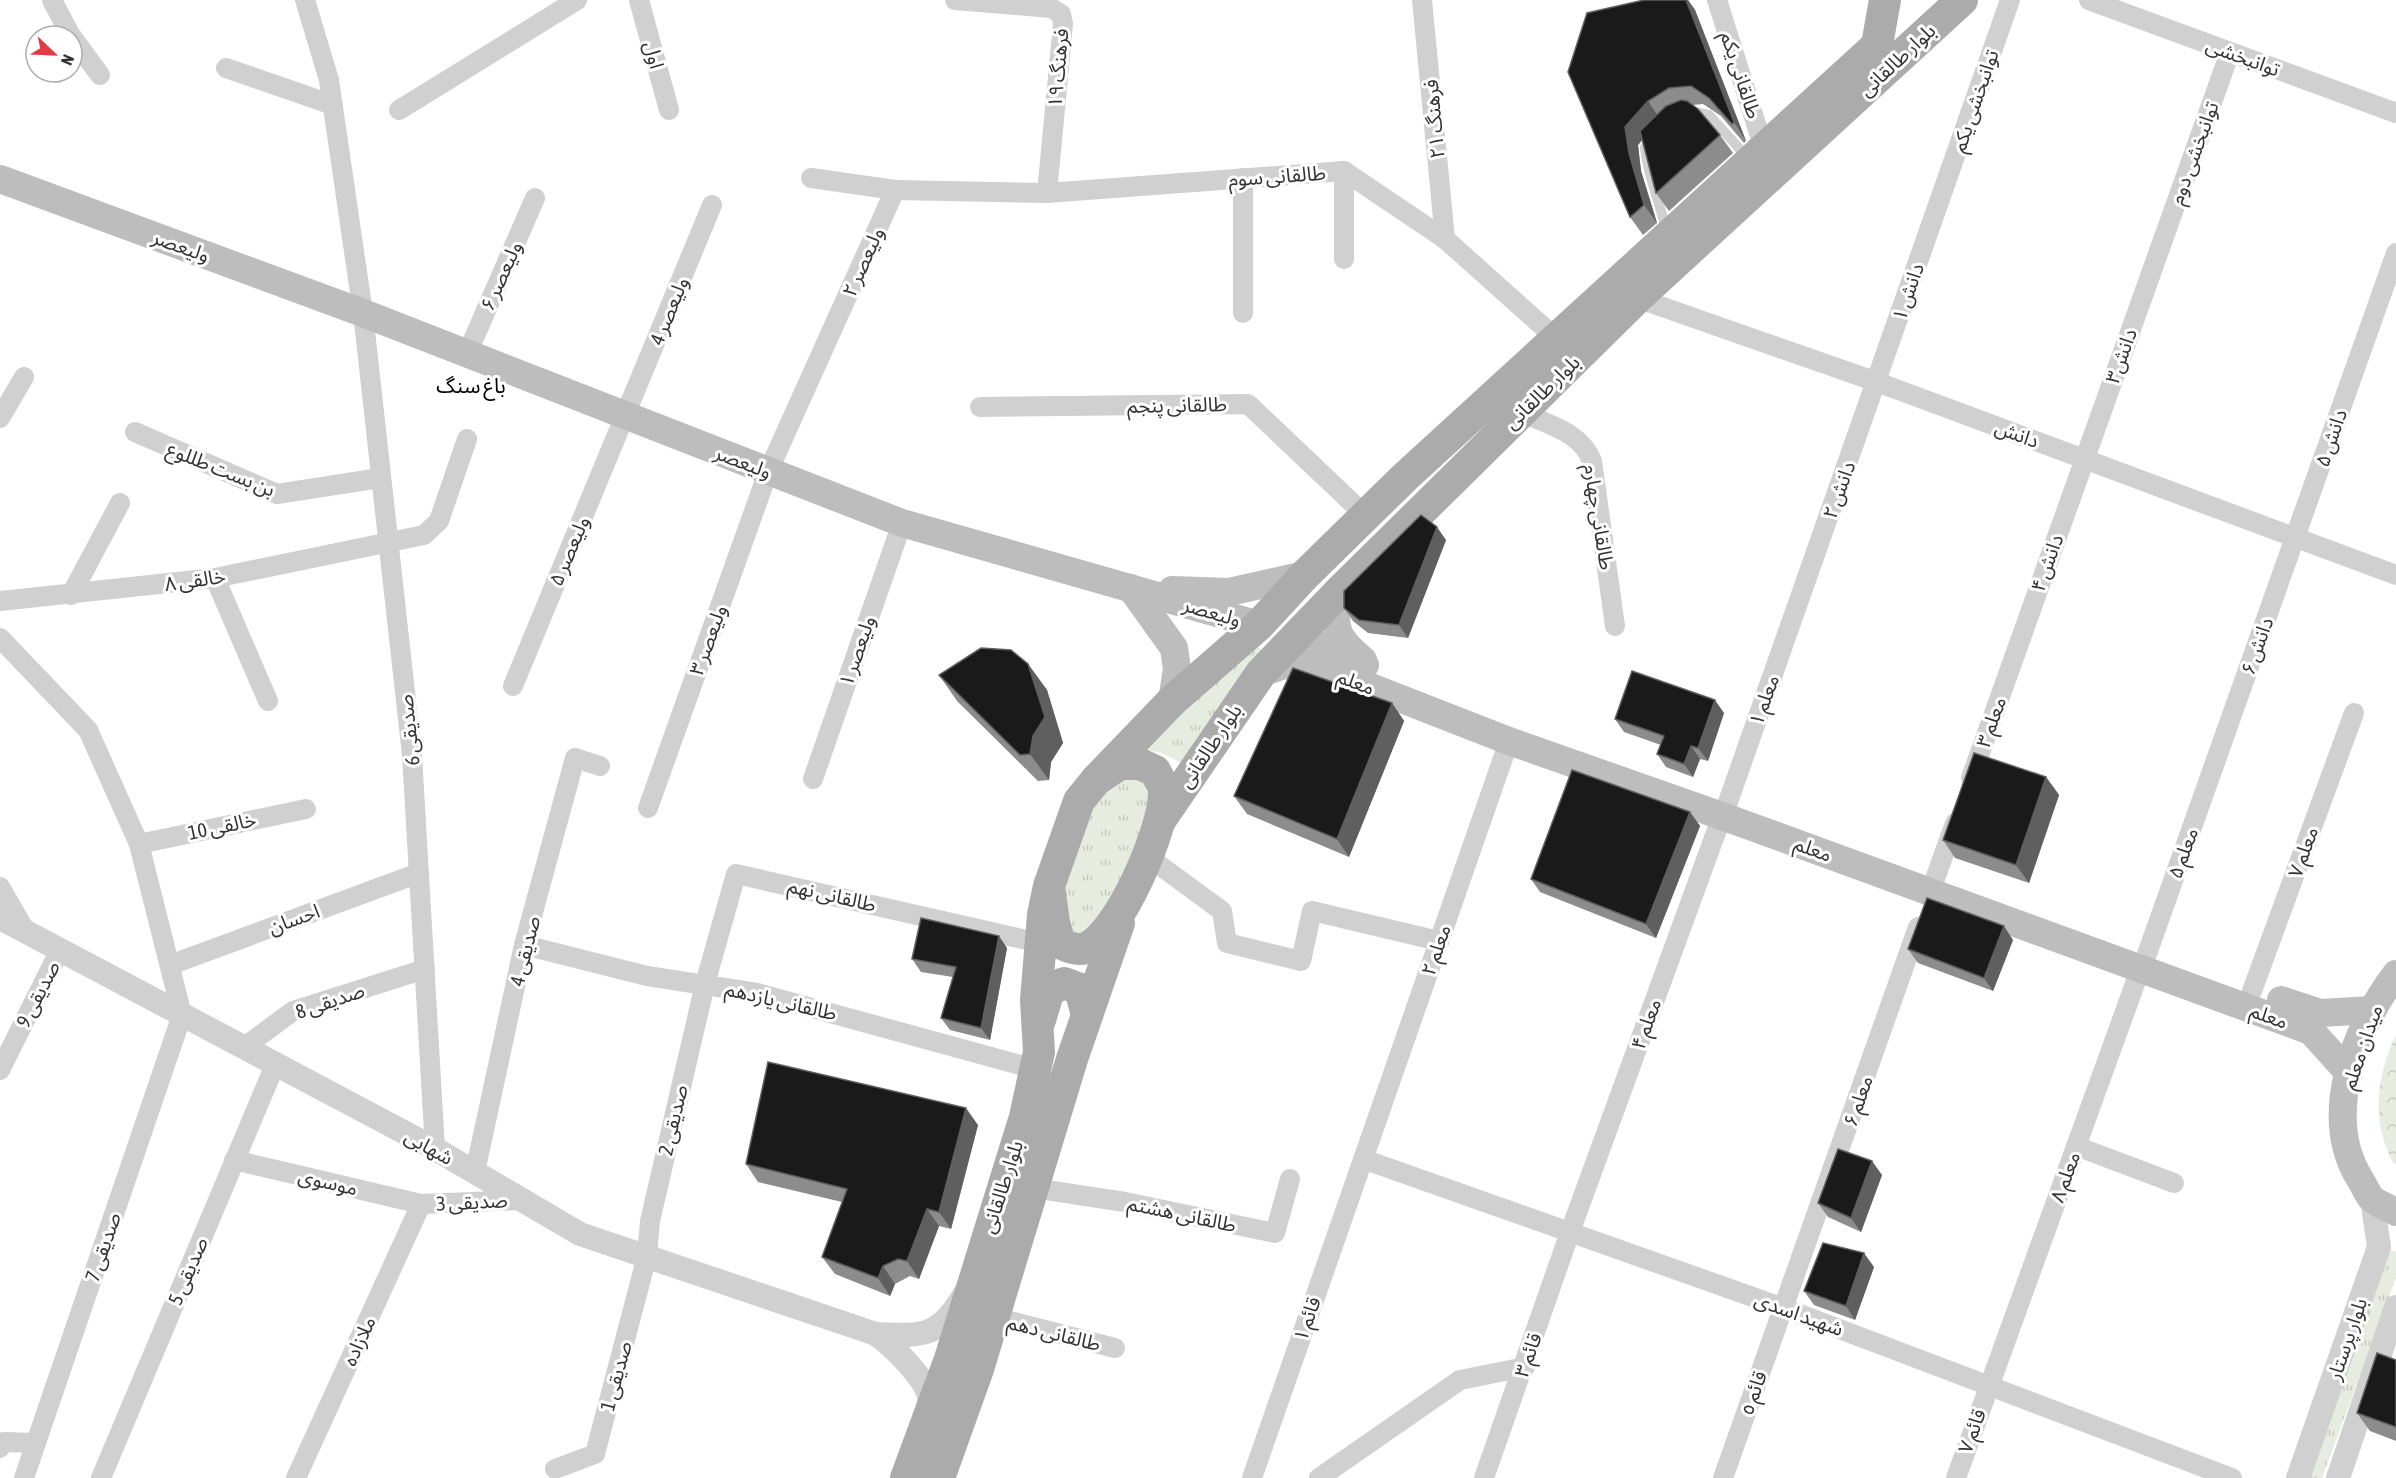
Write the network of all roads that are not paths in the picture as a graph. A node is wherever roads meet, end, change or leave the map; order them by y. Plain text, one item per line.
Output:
1 (52, 0) edge
2 (305, 0) edge
3 (576, 0) edge
4 (639, 0) edge
5 (955, 0) edge
6 (1422, 0) edge
7 (1717, 0) edge
8 (1885, 0) edge
9 (1962, 0) edge
10 (2010, 0) edge
11 (2090, 0) edge
12 (65, 24) edge
13 (2230, 52) junction
14 (84, 54) edge
15 (226, 68) dead end
16 (99, 75) dead end
17 (333, 105) junction
18 (399, 110) dead end
19 (669, 110) dead end
20 (2396, 113) edge
21 (1681, 115) edge
22 (1658, 132) edge
23 (1758, 155) junction
24 (1344, 171) junction
25 (811, 178) dead end
26 (1243, 178) junction
27 (0, 179) edge
28 (895, 190) junction
29 (1047, 193) junction
30 (535, 198) dead end
31 (1940, 202) joint
32 (712, 205) dead end
33 (1668, 237) junction
34 (1445, 239) junction
35 (2396, 253) edge
36 (2157, 254) joint
37 (1344, 260) dead end
38 (1637, 298) junction
39 (363, 313) junction
40 (1243, 313) dead end
41 (1557, 339) junction
42 (467, 354) junction
43 (24, 377) dead end
44 (1877, 382) junction
45 (980, 407) dead end
46 (1521, 412) junction
47 (626, 416) junction
48 (0, 418) edge
49 (135, 432) dead end
50 (467, 439) dead end
51 (2084, 459) junction
52 (768, 472) junction
53 (380, 478) junction
54 (120, 503) dead end
55 (1366, 516) junction
56 (902, 523) junction
57 (2295, 538) junction
58 (388, 543) junction
59 (1305, 575) junction
60 (2396, 575) edge
61 (215, 578) junction
62 (1131, 588) junction
63 (1337, 594) junction
64 (71, 595) junction
65 (1800, 597) joint
66 (0, 601) edge
67 (1258, 626) junction
68 (1615, 626) dead end
69 (1298, 636) junction
70 (0, 638) edge
71 (2010, 667) joint
72 (1374, 669) junction
73 (1261, 673) junction
74 (513, 686) dead end
75 (268, 701) dead end
76 (1172, 701) junction
77 (2354, 713) dead end
78 (1509, 741) junction
79 (2219, 753) joint
80 (600, 766) dead end
81 (813, 779) dead end
82 (1096, 780) junction
83 (648, 808) dead end
84 (306, 809) dead end
85 (1725, 809) junction
86 (1161, 819) junction
87 (139, 844) junction
88 (1147, 856) junction
89 (419, 873) junction
90 (1049, 886) junction
91 (1933, 886) junction
92 (0, 887) edge
93 (1122, 913) junction
94 (0, 918) edge
95 (26, 932) junction
96 (1439, 940) junction
97 (1040, 943) junction
98 (524, 945) junction
99 (60, 950) junction
100 (2144, 962) junction
101 (170, 964) junction
102 (425, 969) junction
103 (2396, 974) edge
104 (705, 984) junction
105 (2252, 991) junction
106 (2372, 1010) junction
107 (182, 1015) junction
108 (1087, 1015) junction
109 (1038, 1027) junction
110 (243, 1048) junction
111 (5, 1049) edge
112 (275, 1065) junction
113 (1035, 1069) junction
114 (0, 1070) edge
115 (2349, 1072) junction
116 (2076, 1146) junction
117 (435, 1149) junction
118 (1363, 1159) junction
119 (234, 1160) junction
120 (475, 1172) junction
121 (1290, 1179) dead end
122 (2174, 1183) dead end
123 (1033, 1188) junction
124 (522, 1200) junction
125 (422, 1204) junction
126 (2384, 1206) edge
127 (1570, 1232) junction
128 (647, 1256) junction
129 (974, 1277) junction
130 (2396, 1307) edge
131 (1784, 1308) junction
132 (994, 1317) junction
133 (876, 1334) junction
134 (1115, 1348) dead end
135 (1525, 1367) junction
136 (1989, 1384) junction
137 (926, 1429) junction
138 (36, 1443) junction
139 (0, 1448) edge
140 (555, 1469) dead end
141 (24, 1478) edge
142 (101, 1478) edge
143 (296, 1478) edge
144 (906, 1478) edge
145 (939, 1478) edge
146 (1252, 1478) edge
147 (1318, 1478) edge
148 (1484, 1478) edge
149 (1722, 1478) edge
150 (1956, 1478) edge
151 (2232, 1478) edge
152 (2298, 1478) edge
153 (2338, 1478) edge

1 - 12 street
2 - 17 street
3 - 18 street
4 - 19 street, اول
5 - 29 street, فرهنگ ۱۹
6 - 34 street, فرهنگ ۲۱
7 - 23 street, طالقانی یکم
8 - 23 main road, بلوار طالقانی
9 - 38 main road, بلوار طالقانی
10 - 31 street, توانبخشی یکم
11 - 13 street, توانبخشی
13 - 20 street, توانبخشی
13 - 36 street, توانبخشی دوم
14 - 16 street
15 - 17 street
17 - 39 street
21 - 23 lane
22 - 33 lane
23 - 33 main road, بلوار طالقانی
24 - 26 street, طالقانی سوم
24 - 34 street, طالقانی سوم
24 - 37 street
25 - 28 street
26 - 29 street, طالقانی سوم
26 - 40 street
27 - 39 main road, ولیعصر
28 - 29 street
28 - 52 street, ولیعصر ٢
30 - 42 street, ولیعصر ۶
31 - 44 street, دانش ١
32 - 47 street, ولیعصر 4
33 - 41 main road, بلوار طالقانی
34 - 41 street, طالقانی سوم
35 - 57 street, دانش ۵
36 - 51 street, دانش٣
38 - 44 street, دانش
38 - 46 main road, بلوار طالقانی
39 - 42 main road, ولیعصر
39 - 53 street, صدیقی 6
41 - 55 main road, بلوار طالقانی
42 - 47 main road, ولیعصر
43 - 48 street
44 - 51 street, دانش
44 - 65 street, دانش ٢
45 - 55 street, طالقانی پنجم
46 - 63 main road, بلوار طالقانی
46 - 68 street, طالقانی چهارم
47 - 52 main road, ولیعصر
47 - 74 street, ولیعصر ۵
49 - 53 street, بن بست طللوع
50 - 58 street, خالقی ۸
51 - 57 street, دانش
51 - 71 street, دانش ۴
52 - 56 main road, ولیعصر
52 - 83 street, ولیعصر ٣
53 - 58 street, صدیقی 6
54 - 64 street
55 - 59 main road, بلوار طالقانی
56 - 62 main road, ولیعصر
56 - 81 street, ولیعصر ١
57 - 60 street, دانش
57 - 79 street, دانش ۶
58 - 61 street, خالقی ۸
58 - 89 street, صدیقی 6
59 - 62 main road
59 - 67 main road, بلوار طالقانی
61 - 64 street, خالقی ۸
61 - 75 street
62 - 67 main road, ولیعصر
62 - 76 main road, ولیعصر
63 - 69 main road, بلوار طالقانی
63 - 72 main road
64 - 66 street, خالقی ۸
65 - 85 street, معلم ١
67 - 69 main road
67 - 76 main road, بلوار طالقانی
69 - 72 main road, معلم
69 - 73 main road, بلوار طالقانی
70 - 87 street
71 - 91 street, معلم ۳
72 - 85 main road, معلم
73 - 78 main road, معلم
73 - 86 main road, بلوار طالقانی
76 - 82 main road, بلوار طالقانی
77 - 105 street, معلم ٧
78 - 85 main road, معلم
78 - 96 street, معلم ٢
79 - 100 street, معلم ۵
80 - 98 street, صدیقی 4
82 - 86 main road
82 - 90 main road, بلوار طالقانی
84 - 87 street, خالقی 10
85 - 91 main road, معلم
85 - 127 street, معلم ۴
86 - 88 main road
87 - 101 street
88 - 93 main road
88 - 96 street
89 - 101 street, احسان
89 - 102 street, صدیقی 6
90 - 93 main road
90 - 97 main road, بلوار طالقانی
91 - 100 main road, معلم
91 - 131 street, معلم ۶
92 - 95 street
93 - 108 main road, بلوار طالقانی
94 - 95 street, شهابی
95 - 99 street, شهابی
96 - 118 street, معلم ٢
97 - 104 street, طالقانی نهم
97 - 109 main road, بلوار طالقانی
98 - 104 street, طالقانی یازدهم
98 - 120 street, صدیقی 4
99 - 107 street, شهابی
99 - 111 street, صدیقی 9
100 - 105 main road, معلم
100 - 115 main road, معلم
100 - 116 street, معلم ۸
101 - 107 street
102 - 110 street, صدیقی 8
102 - 117 street, صدیقی 6
103 - 106 main road, میدان معلم
104 - 113 street, طالقانی یازدهم
104 - 128 street, صدیقی 2
105 - 106 main road, معلم
106 - 115 main road, میدان معلم
107 - 110 street, شهابی
107 - 138 street, صدیقی 7
108 - 109 main road
108 - 123 main road, بلوار طالقانی
109 - 113 main road, بلوار طالقانی
110 - 112 street, شهابی
111 - 114 street, صدیقی 9
112 - 117 street, شهابی
112 - 119 street, صدیقی 5
113 - 129 main road, بلوار طالقانی
115 - 126 main road, میدان معلم
116 - 122 street
116 - 136 street, معلم ۸
117 - 120 street, شهابی
118 - 127 street, شهید اسدی
118 - 146 street, قائم ١
119 - 125 street, موسوی
119 - 142 street, صدیقی 5
120 - 124 street, شهابی
121 - 123 street, طالقانی هشتم
123 - 132 main road, بلوار طالقانی
124 - 125 street, صدیقی 3
124 - 128 street, شهابی
125 - 143 street, ملازاده
126 - 152 street, بلوار پرستار
127 - 131 street, شهید اسدی
127 - 135 street, قائم ٣
128 - 133 street, شهابی
128 - 140 street, صدیقی 1
129 - 133 street
129 - 137 main road, بلوار طالقانی
130 - 153 street, بلوار پرستار
131 - 136 street, شهید اسدی
131 - 149 street, قائم ٥
132 - 134 street, طالقانی دهم
132 - 145 main road, بلوار طالقانی
133 - 137 street
135 - 147 street
135 - 148 street, قائم ٣
136 - 150 street, قائم ٧
136 - 151 street, شهید اسدی
137 - 144 main road, بلوار طالقانی
138 - 139 street
138 - 141 street, صدیقی 7

